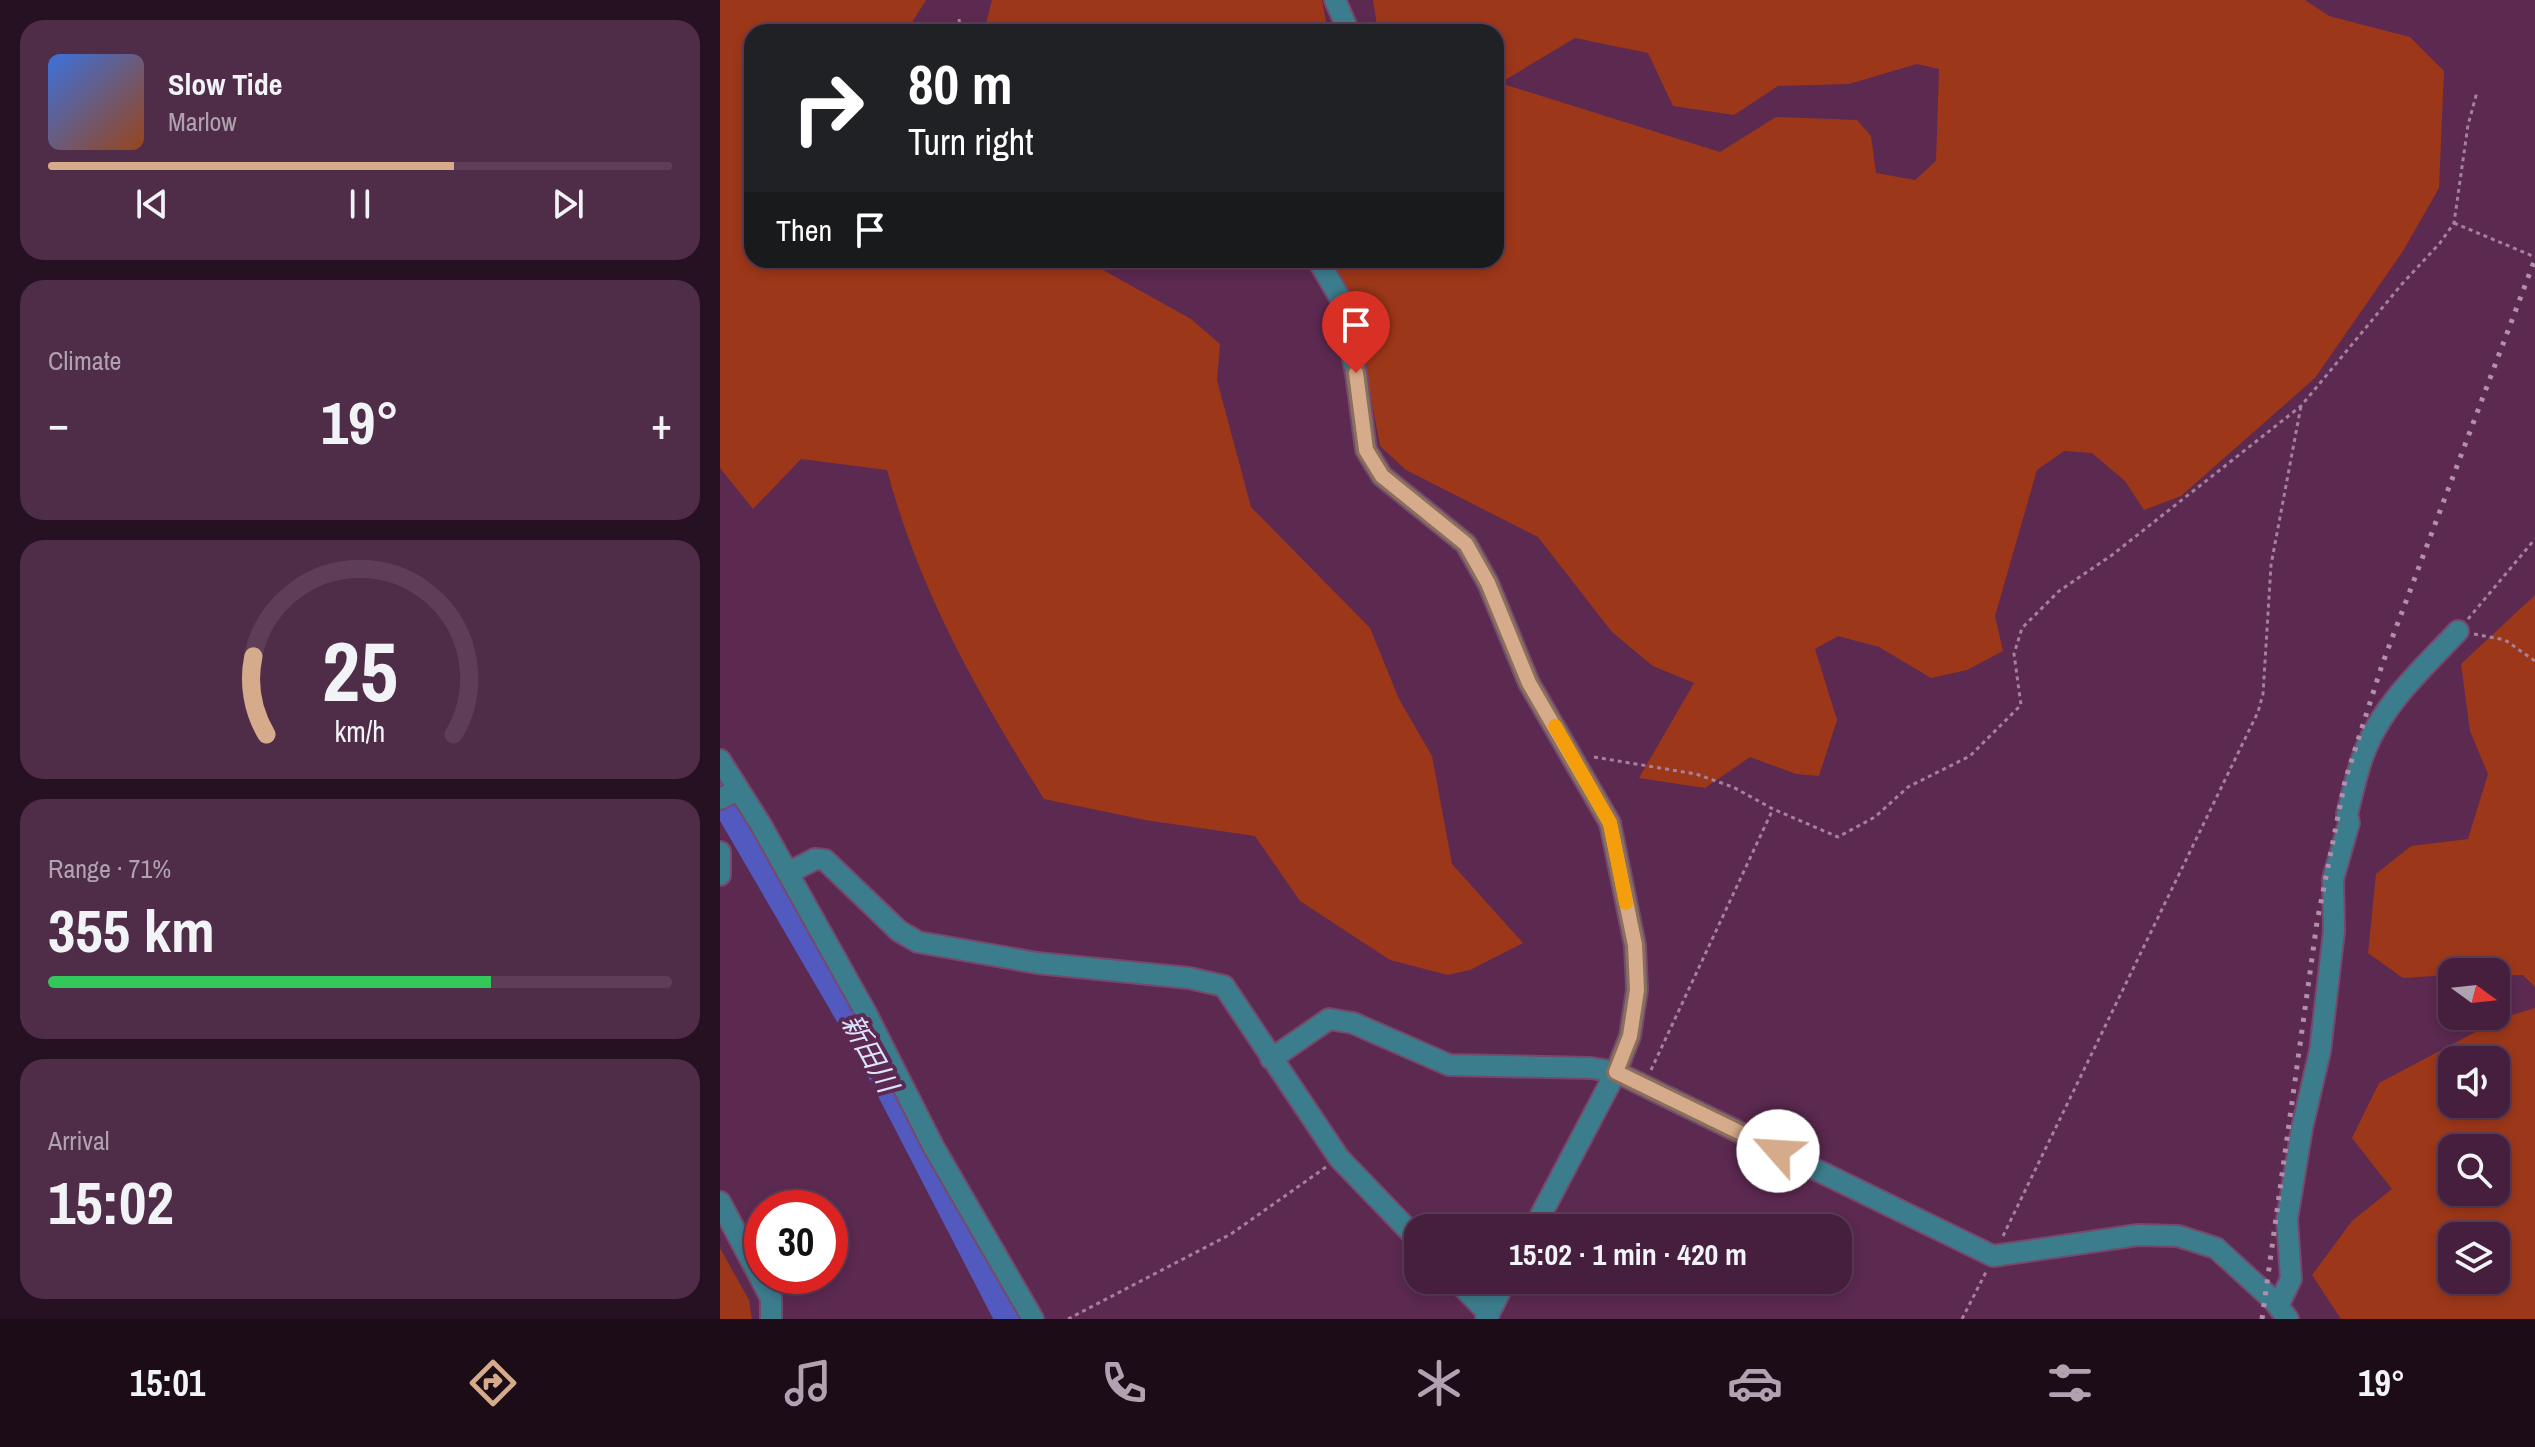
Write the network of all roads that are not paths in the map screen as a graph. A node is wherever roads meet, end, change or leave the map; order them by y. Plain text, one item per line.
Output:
1 (1335, 0) edge
2 (1346, 24) edge
3 (1323, 268) edge
4 (2458, 631) road end
5 (720, 760) edge
6 (729, 795) edge
7 (720, 852) edge
8 (788, 873) junction
9 (720, 875) edge
10 (1271, 1059) junction
11 (1616, 1072) junction
12 (720, 1202) edge
13 (1541, 1214) edge
14 (1404, 1225) edge
15 (1468, 1294) edge
16 (1499, 1294) edge
17 (2283, 1312) edge
18 (1487, 1316) edge
19 (771, 1319) edge
20 (1033, 1319) edge

1 - 2 street
3 - 11 street
4 - 17 street
5 - 6 street
6 - 8 street
7 - 9 street
8 - 10 street
8 - 20 street
10 - 11 street
10 - 14 street
11 - 13 street
11 - 17 street
12 - 19 street
15 - 18 street
16 - 18 street

